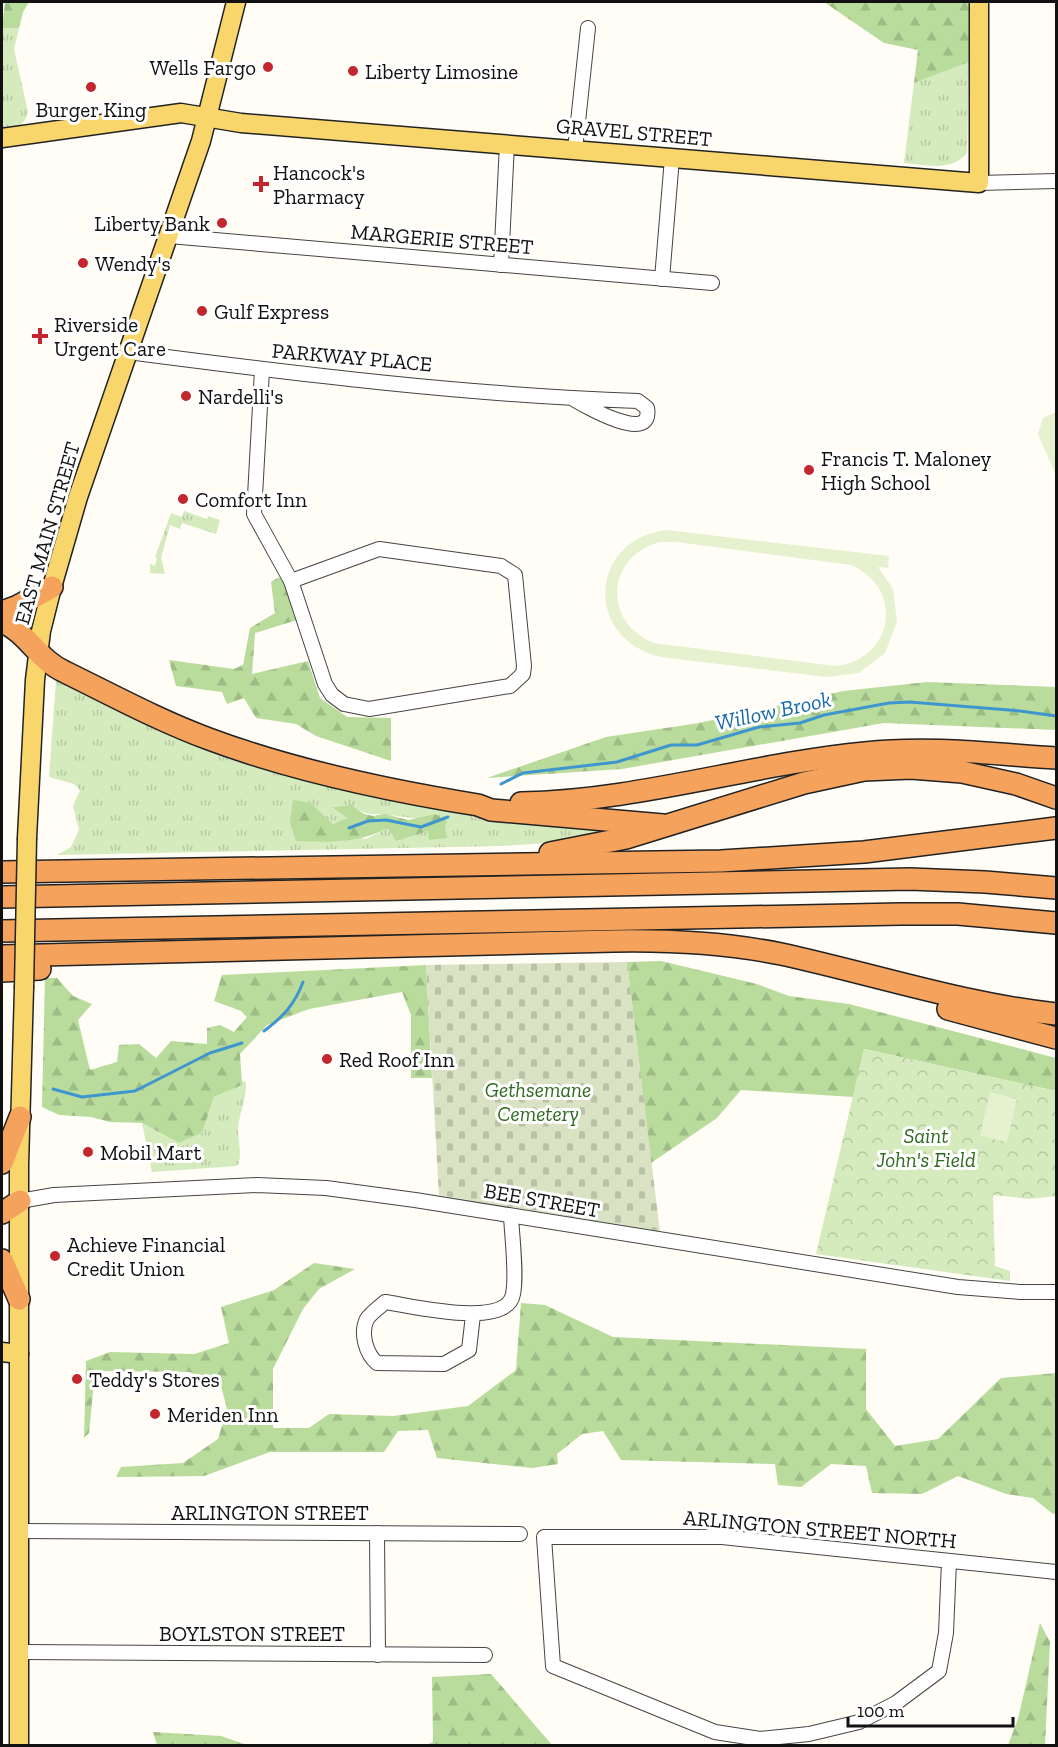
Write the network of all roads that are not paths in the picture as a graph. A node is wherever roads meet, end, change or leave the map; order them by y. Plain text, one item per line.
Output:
1 (236, 2) edge
2 (979, 2) edge
3 (588, 28) dead end
4 (208, 116) junction
5 (2, 138) edge
6 (507, 144) junction
7 (575, 150) junction
8 (672, 158) junction
9 (1056, 181) edge
10 (979, 183) junction
11 (169, 236) junction
12 (501, 265) junction
13 (662, 279) junction
14 (712, 283) dead end
15 (128, 352) junction
16 (262, 370) junction
17 (572, 398) junction
18 (291, 581) junction
19 (52, 586) junction
20 (2, 612) edge
21 (2, 622) edge
22 (38, 655) junction
23 (1056, 758) edge
24 (1056, 797) edge
25 (478, 805) junction
26 (663, 825) junction
27 (1056, 828) edge
28 (448, 864) junction
29 (2, 873) edge
30 (1056, 888) edge
31 (2, 897) edge
32 (1056, 923) edge
33 (25, 930) junction
34 (2, 931) edge
35 (103, 954) junction
36 (780, 954) junction
37 (2, 956) edge
38 (2, 971) edge
39 (1056, 1014) edge
40 (1056, 1038) edge
41 (21, 1117) junction
42 (2, 1162) edge
43 (10, 1202) edge
44 (2, 1213) edge
45 (511, 1216) junction
46 (2, 1260) edge
47 (1056, 1292) edge
48 (19, 1299) junction
49 (473, 1315) junction
50 (10, 1353) edge
51 (20, 1531) junction
52 (377, 1533) junction
53 (520, 1534) dead end
54 (949, 1561) junction
55 (1056, 1572) edge
56 (20, 1652) junction
57 (378, 1655) junction
58 (485, 1655) dead end
59 (20, 1746) edge

1 - 4 main road, EAST MAIN STREET
2 - 10 main road
3 - 7 street
4 - 5 main road, GRAVEL STREET
4 - 6 main road, GRAVEL STREET
4 - 11 main road, EAST MAIN STREET
6 - 7 main road, GRAVEL STREET
6 - 12 street
7 - 8 main road, GRAVEL STREET
8 - 10 main road, GRAVEL STREET
8 - 13 street
9 - 10 street, GRAVEL STREET
11 - 12 street, MARGERIE STREET
11 - 15 main road, EAST MAIN STREET
12 - 13 street, MARGERIE STREET
13 - 14 street, MARGERIE STREET
15 - 16 street, PARKWAY PLACE
15 - 19 main road, EAST MAIN STREET
16 - 17 street, PARKWAY PLACE
16 - 18 street
17 - 17 street, PARKWAY PLACE
18 - 18 street
19 - 20 highway
19 - 22 main road, EAST MAIN STREET
21 - 22 highway
22 - 25 highway
22 - 33 main road, EAST MAIN STREET, bridge
23 - 25 highway
24 - 26 highway
25 - 26 highway
26 - 28 highway
27 - 28 highway
28 - 29 highway
30 - 31 highway
32 - 33 highway
33 - 34 highway
33 - 41 main road, EAST MAIN STREET, bridge
35 - 36 highway
35 - 37 highway
35 - 38 highway
36 - 39 highway
36 - 40 highway
41 - 42 highway
41 - 43 main road, EAST MAIN STREET
43 - 44 highway
43 - 45 street, BEE STREET
43 - 48 main road, EAST MAIN STREET
45 - 47 street, BEE STREET
45 - 49 street
46 - 48 highway
48 - 50 main road, EAST MAIN STREET
49 - 49 street
50 - 51 main road, EAST MAIN STREET
51 - 52 street, ARLINGTON STREET
51 - 56 main road, EAST MAIN STREET
52 - 53 street, ARLINGTON STREET
52 - 57 street
54 - 54 street, ARLINGTON STREET NORTH
54 - 55 street, ARLINGTON STREET NORTH
56 - 57 street, BOYLSTON STREET
56 - 59 main road, EAST MAIN STREET
57 - 58 street, BOYLSTON STREET

